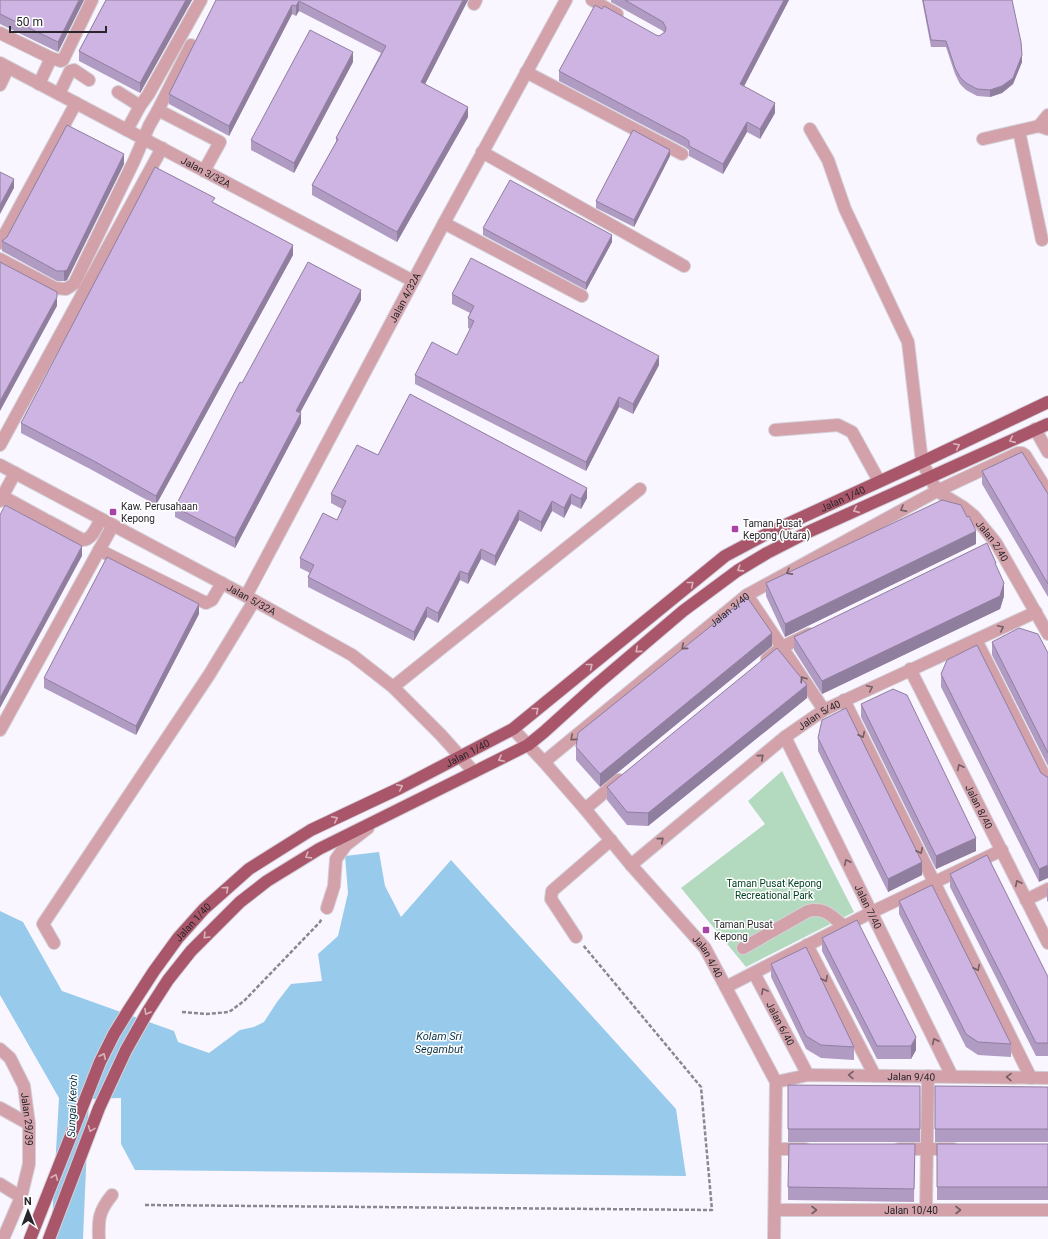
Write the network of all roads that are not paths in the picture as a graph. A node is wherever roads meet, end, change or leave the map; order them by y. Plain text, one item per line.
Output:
1 (92, 0) edge
2 (200, 0) edge
3 (566, 0) edge
4 (592, 0) edge
5 (626, 19) edge
6 (0, 33) edge
7 (191, 46) edge
8 (51, 58) junction
9 (4, 65) edge
10 (526, 72) junction
11 (89, 80) dead end
12 (39, 84) junction
13 (0, 86) edge
14 (118, 92) dead end
15 (59, 94) junction
16 (76, 103) junction
17 (140, 106) junction
18 (158, 110) junction
19 (1048, 115) edge
20 (1044, 128) edge
21 (810, 129) dead end
22 (127, 130) junction
23 (1019, 131) junction
24 (144, 139) junction
25 (983, 140) dead end
26 (162, 148) junction
27 (482, 152) junction
28 (120, 154) edge
29 (682, 154) dead end
30 (134, 161) junction
31 (204, 171) junction
32 (444, 223) junction
33 (1042, 240) dead end
34 (0, 243) edge
35 (0, 259) edge
36 (684, 266) dead end
37 (413, 281) junction
38 (582, 296) dead end
39 (1048, 402) edge
40 (1048, 424) edge
41 (1035, 429) junction
42 (775, 430) dead end
43 (0, 445) edge
44 (1048, 452) edge
45 (922, 462) junction
46 (1, 468) edge
47 (15, 473) junction
48 (930, 477) junction
49 (879, 481) junction
50 (640, 489) dead end
51 (937, 491) junction
52 (1048, 492) edge
53 (1, 498) edge
54 (101, 518) junction
55 (113, 525) junction
56 (996, 543) junction
57 (98, 550) junction
58 (982, 550) edge
59 (222, 583) junction
60 (747, 595) junction
61 (250, 598) junction
62 (1036, 612) junction
63 (817, 630) edge
64 (1048, 634) edge
65 (976, 640) junction
66 (782, 647) junction
67 (757, 667) edge
68 (910, 670) junction
69 (394, 686) junction
70 (844, 700) junction
71 (824, 710) junction
72 (513, 729) junction
73 (0, 730) edge
74 (785, 737) junction
75 (528, 745) junction
76 (462, 757) junction
77 (544, 762) junction
78 (474, 772) junction
79 (628, 773) edge
80 (1048, 783) edge
81 (585, 809) junction
82 (379, 818) junction
83 (611, 840) junction
84 (1002, 850) junction
85 (631, 865) junction
86 (935, 882) junction
87 (1048, 889) edge
88 (1026, 900) junction
89 (327, 908) road end
90 (872, 912) junction
91 (844, 926) junction
92 (576, 937) road end
93 (1048, 943) edge
94 (54, 944) dead end
95 (807, 945) junction
96 (743, 948) dead end
97 (754, 973) junction
98 (726, 987) junction
99 (0, 1049) edge
100 (808, 1075) junction
101 (875, 1076) junction
102 (928, 1076) junction
103 (952, 1076) junction
104 (1031, 1078) junction
105 (1048, 1078) edge
106 (776, 1082) junction
107 (0, 1108) edge
108 (29, 1124) junction
109 (775, 1149) junction
110 (815, 1149) edge
111 (887, 1149) edge
112 (926, 1149) junction
113 (964, 1150) edge
114 (0, 1184) edge
115 (112, 1195) dead end
116 (21, 1197) junction
117 (926, 1209) junction
118 (775, 1210) junction
119 (1048, 1210) edge
120 (3, 1239) edge
121 (30, 1239) edge
122 (49, 1239) edge
123 (98, 1239) edge
124 (774, 1239) edge

1 - 8 street
2 - 17 street
3 - 10 street, Jalan 4/32A
4 - 5 street
6 - 8 street
7 - 18 street
8 - 12 street
9 - 12 street, Jalan 3/32A
9 - 13 street
10 - 27 street, Jalan 4/32A
10 - 29 street
11 - 15 street
12 - 15 street, Jalan 3/32A
14 - 17 street
15 - 16 street, Jalan 3/32A
16 - 22 street, Jalan 3/32A
16 - 34 street
17 - 22 street
18 - 24 street
18 - 31 street
19 - 20 street
20 - 23 street
21 - 45 street
22 - 24 street, Jalan 3/32A
23 - 25 street
23 - 33 street
24 - 26 street, Jalan 3/32A
24 - 30 street
26 - 31 street, Jalan 3/32A
26 - 43 street
27 - 32 street, Jalan 4/32A
27 - 36 street
28 - 30 street
30 - 35 street
31 - 37 street, Jalan 3/32A
32 - 37 street, Jalan 4/32A
32 - 38 street
37 - 61 street, Jalan 4/32A
45 -> 39 main road, Jalan 1/40
40 - 41 main road, Jalan 1/40
41 - 44 street
41 -> 48 main road, Jalan 1/40
42 - 49 street
45 - 48 street
45 - 49 main road, Jalan 1/40
46 - 47 street, Jalan 5/32A
47 - 53 street
47 - 54 street, Jalan 5/32A
48 - 51 street
48 -> 75 main road, Jalan 1/40
72 -> 49 main road, Jalan 1/40
50 - 69 street
51 - 52 street, Jalan 3/40
51 - 56 street, Jalan 2/40
51 -> 60 street, Jalan 3/40
53 - 54 street
54 - 55 street, Jalan 5/32A
55 - 57 street
55 - 59 street, Jalan 5/32A
56 - 58 street
56 - 62 street, Jalan 2/40
57 - 59 street
57 - 73 street
59 - 61 street, Jalan 5/32A
60 - 66 street
60 -> 77 street, Jalan 3/40
61 - 69 street, Jalan 5/32A
61 - 94 street, Jalan 4/32A
62 - 64 street, Jalan 2/40
65 -> 62 street, Jalan 5/40
63 - 66 street
65 - 68 street, Jalan 5/40
65 - 80 street
66 - 67 street
71 -> 66 street
70 -> 68 street, Jalan 5/40
84 -> 68 street, Jalan 8/40
69 - 76 street, Jalan 5/32A
70 - 71 street, Jalan 5/40
70 -> 86 street
71 - 74 street, Jalan 5/40
72 - 75 street, Jalan 4/40
72 - 76 main road, Jalan 1/40
85 -> 74 street, Jalan 5/40
90 -> 74 street, Jalan 7/40
75 - 77 street, Jalan 4/40
75 -> 78 main road, Jalan 1/40
76 - 78 street, Jalan 5/32A
121 -> 76 main road, Jalan 1/40
77 - 81 street, Jalan 4/40
78 - 82 main road, Jalan 1/40
79 - 81 street
81 - 83 street, Jalan 4/40
82 - 89 street
82 -> 122 main road, Jalan 1/40
83 - 85 street, Jalan 4/40
83 - 92 street
84 - 86 street
88 -> 84 street, Jalan 8/40
85 - 98 street, Jalan 4/40
86 - 90 street
86 -> 104 street
87 - 88 street
88 - 93 street, Jalan 8/40
90 - 91 street
103 -> 90 street, Jalan 7/40
91 - 95 street
91 - 96 street
95 - 97 street
95 -> 101 street
97 - 98 street
100 -> 97 street, Jalan 6/40
98 - 106 street, Jalan 4/40
99 - 108 street, Jalan 29/39
101 -> 100 street, Jalan 9/40
100 - 106 street, Jalan 9/40
101 - 102 street, Jalan 9/40
102 - 103 street, Jalan 9/40
102 - 112 street
104 -> 103 street, Jalan 9/40
104 - 105 street, Jalan 9/40
106 - 109 street, Jalan 4/40
107 - 108 street
108 - 116 street, Jalan 29/39
109 - 110 street
109 - 118 street, Jalan 4/40
111 - 112 street
112 - 113 street
112 - 117 street
114 - 116 street
115 - 123 street
116 - 120 street, Jalan 29/39
118 -> 117 street, Jalan 10/40
117 -> 119 street, Jalan 10/40
118 - 124 street, Jalan 4/40

